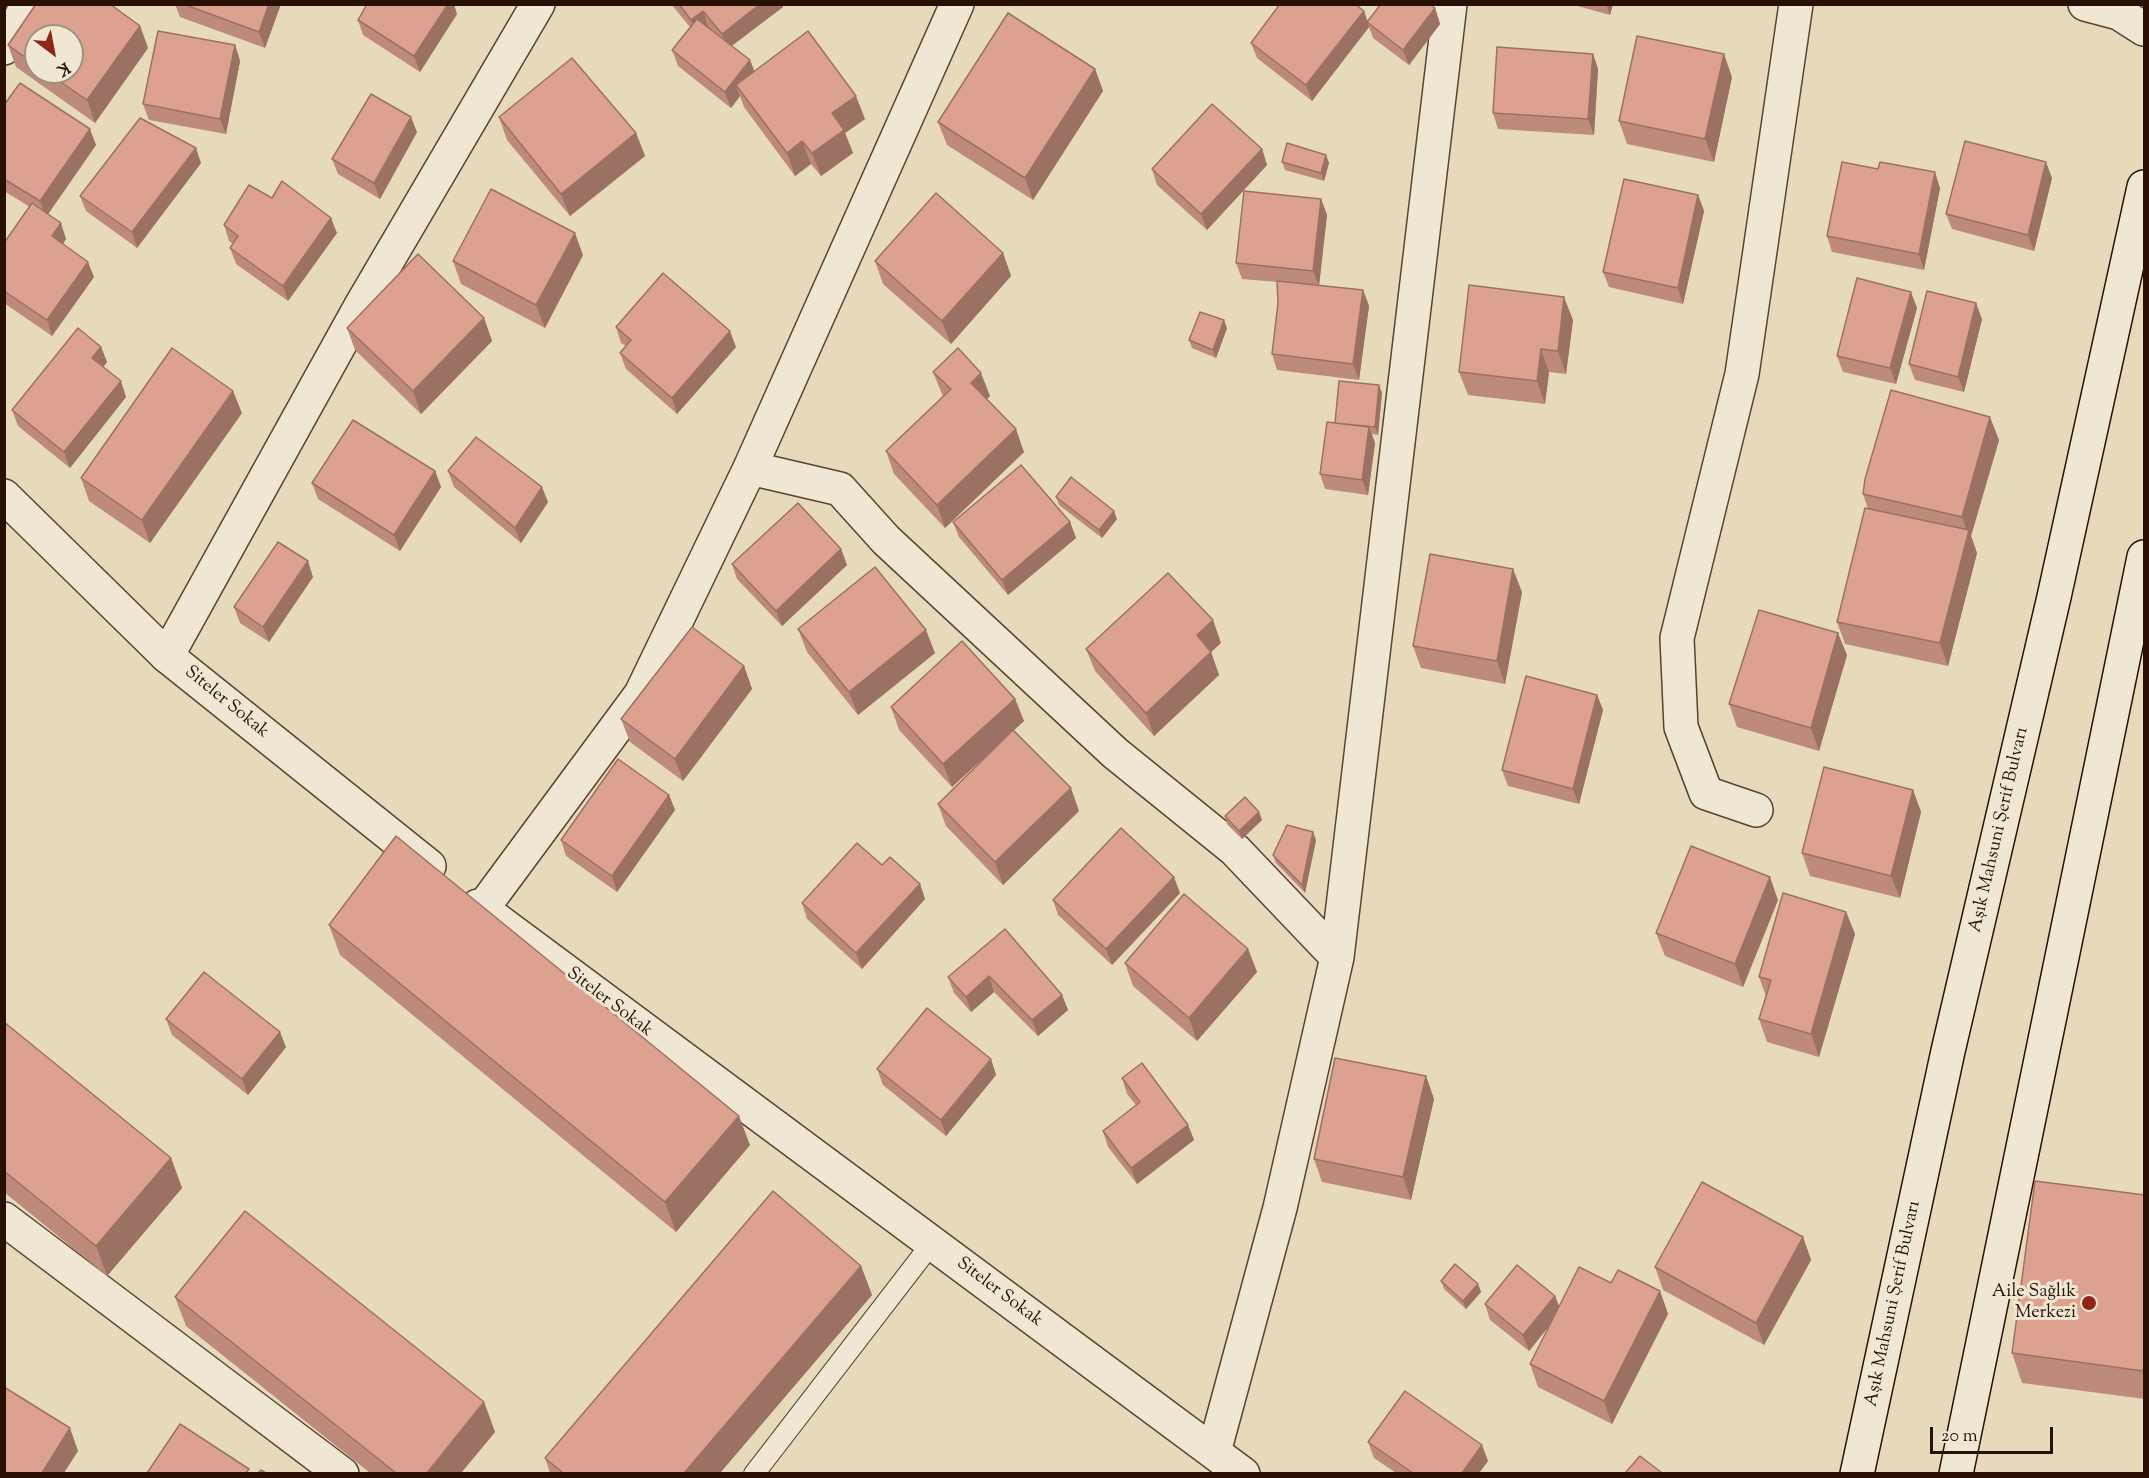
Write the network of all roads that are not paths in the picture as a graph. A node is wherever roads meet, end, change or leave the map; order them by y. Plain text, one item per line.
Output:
1 (27, 4) edge
2 (538, 4) edge
3 (957, 4) edge
4 (1450, 4) edge
5 (1796, 4) edge
6 (2085, 4) edge
7 (2145, 29) edge
8 (4, 48) edge
9 (2145, 187) edge
10 (750, 468) junction
11 (4, 496) edge
12 (2145, 557) edge
13 (167, 656) junction
14 (1756, 810) dead end
15 (482, 909) junction
16 (1337, 957) junction
17 (4, 1219) edge
18 (932, 1243) junction
19 (1214, 1452) junction
20 (342, 1473) edge
21 (754, 1473) edge
22 (1243, 1473) edge
23 (1857, 1473) edge
24 (1956, 1473) edge

1 - 8 street
2 - 13 street
3 - 10 street
4 - 16 street
5 - 14 street
6 - 7 street
9 - 23 street, Aşık Mahsuni Şerif Bulvarı
10 - 15 street
10 - 16 street
11 - 13 street, Siteler Sokak
12 - 24 street
13 - 15 street, Siteler Sokak
15 - 18 street, Siteler Sokak
16 - 19 street
17 - 20 street
18 - 19 street, Siteler Sokak
18 - 21 lane
19 - 22 street, Siteler Sokak

